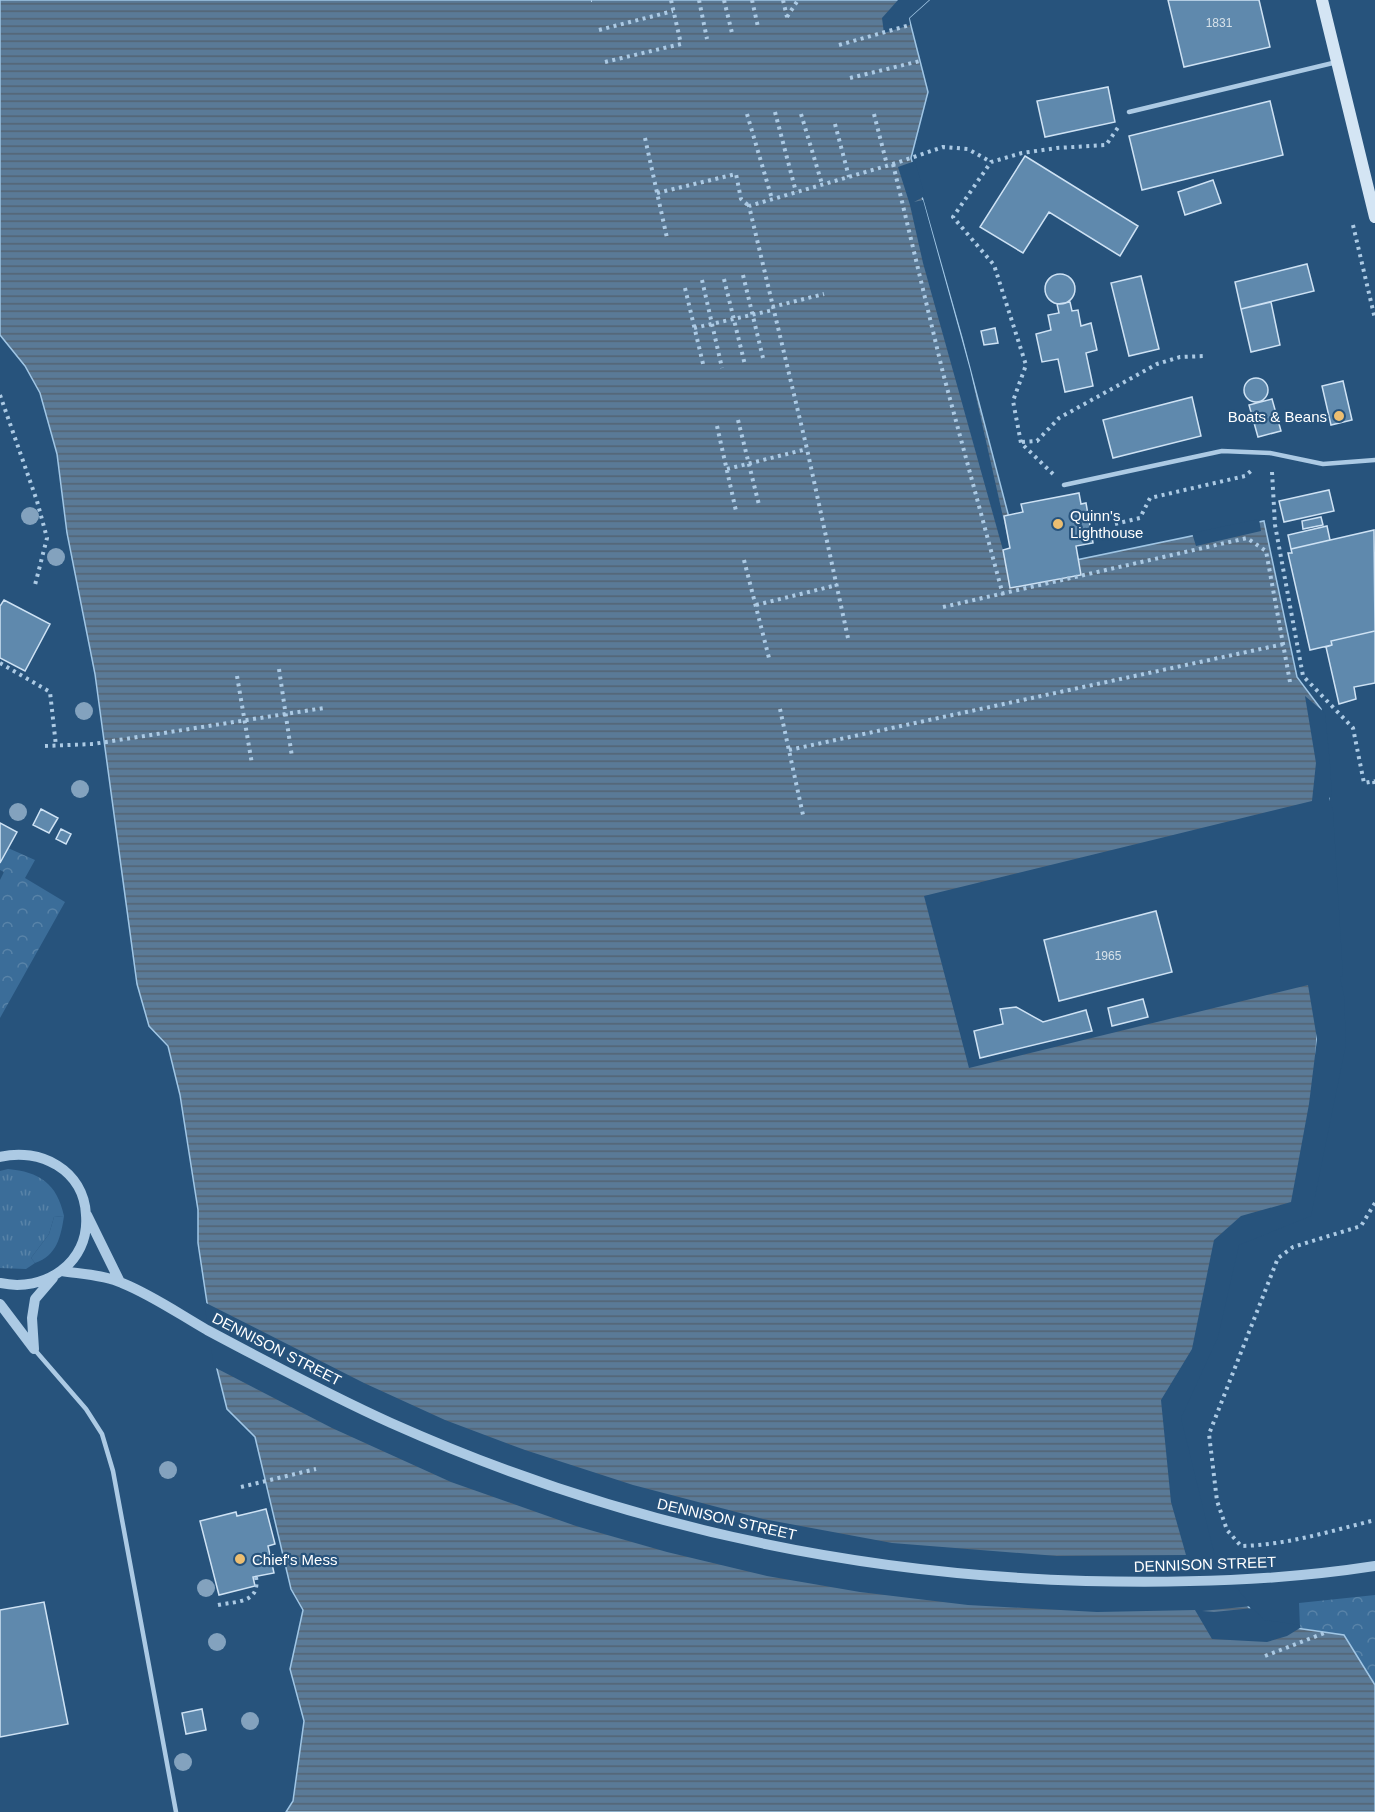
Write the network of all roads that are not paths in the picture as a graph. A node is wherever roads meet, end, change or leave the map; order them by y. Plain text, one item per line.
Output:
1 (1322, 0) edge
2 (1337, 62) junction
3 (1129, 112) road end
4 (1370, 176) edge
5 (1375, 217) edge
6 (1375, 460) edge
7 (1064, 485) road end
8 (0, 1157) edge
9 (86, 1215) junction
10 (59, 1273) junction
11 (0, 1282) edge
12 (120, 1282) junction
13 (0, 1304) edge
14 (34, 1349) junction
15 (1375, 1566) edge
16 (176, 1812) edge

1 - 2 main road
2 - 3 lane
2 - 4 main road
4 - 5 main road
6 - 7 lane
8 - 9 street
9 - 10 street
9 - 12 street
10 - 11 street
10 - 12 street, DENNISON STREET
10 - 14 street
12 - 15 street, DENNISON STREET
13 - 14 street
14 - 16 lane

